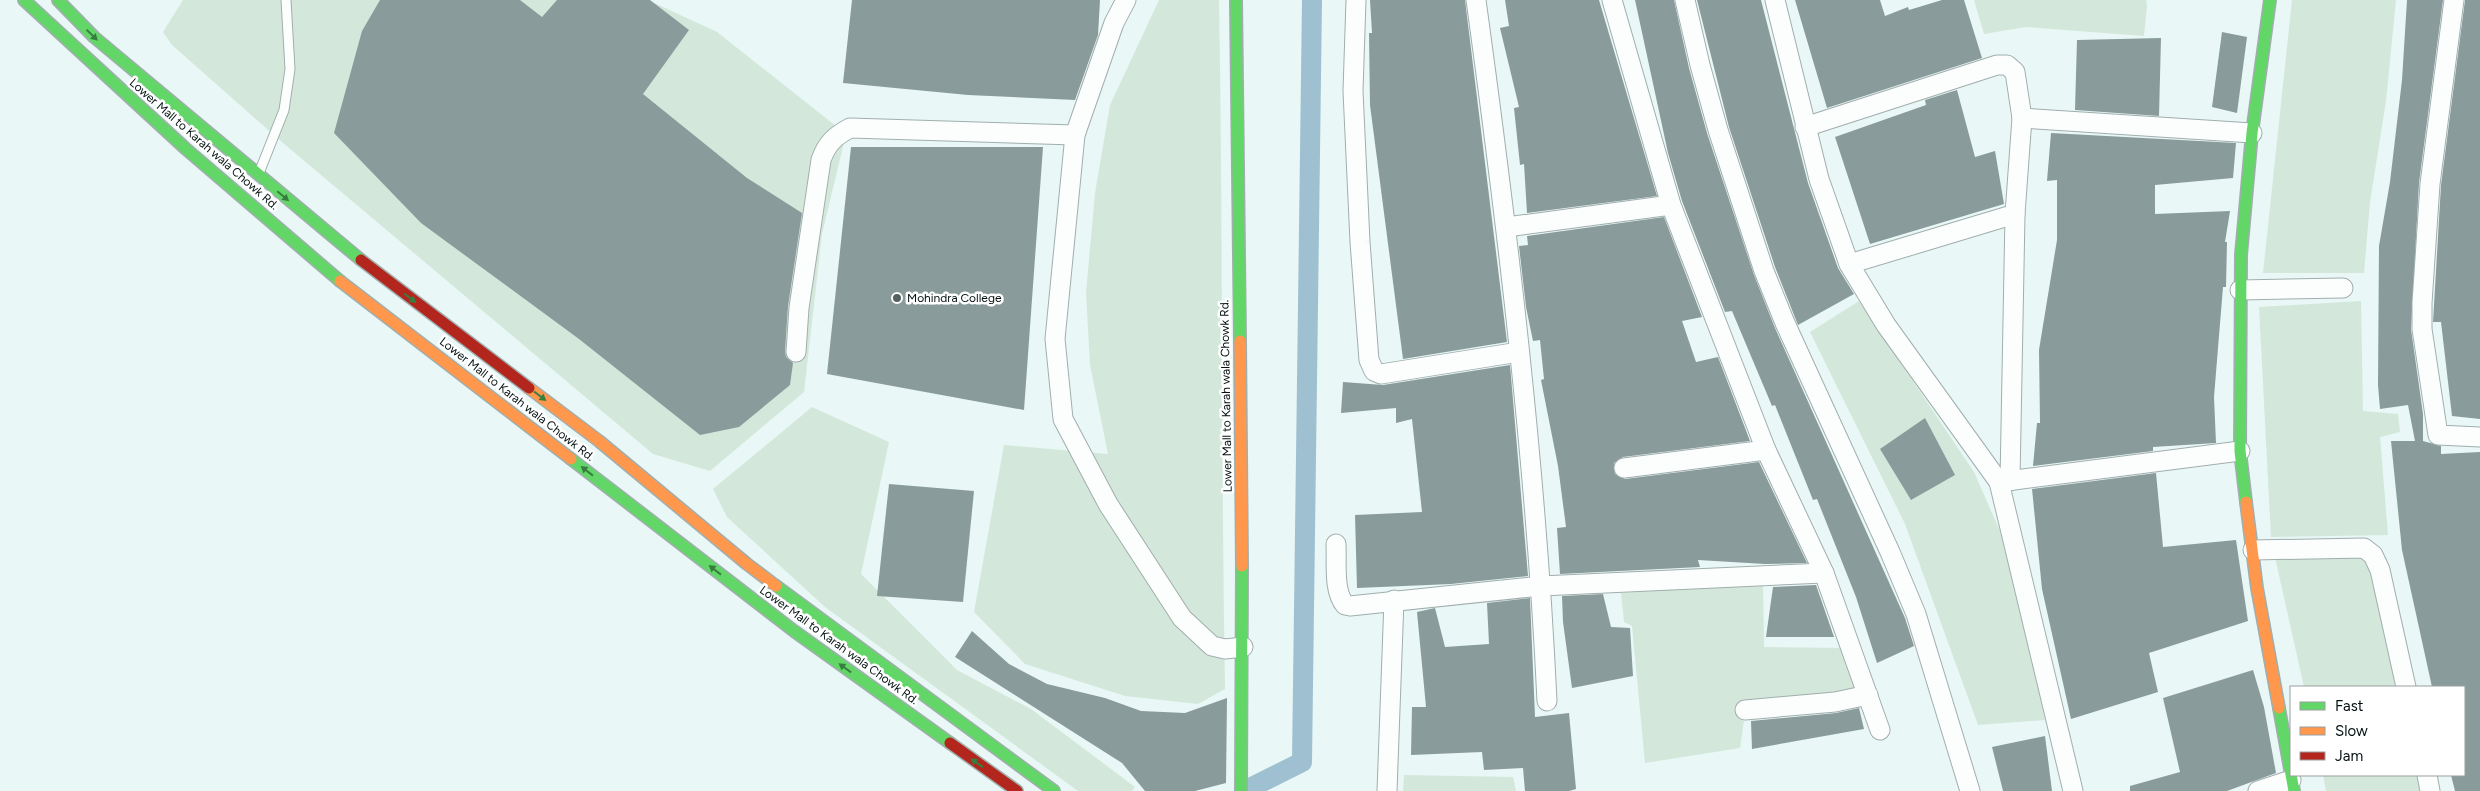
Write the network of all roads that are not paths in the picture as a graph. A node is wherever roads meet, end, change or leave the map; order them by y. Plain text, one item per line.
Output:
1 (24, 0) edge
2 (58, 0) edge
3 (286, 0) edge
4 (1126, 0) edge
5 (1236, 0) edge
6 (1356, 0) edge
7 (1476, 0) edge
8 (1612, 0) edge
9 (1685, 0) edge
10 (1775, 0) edge
11 (2270, 0) edge
12 (2454, 0) edge
13 (2022, 118) junction
14 (1805, 127) junction
15 (2252, 133) junction
16 (1076, 135) junction
17 (258, 176) junction
18 (1671, 205) junction
19 (2015, 214) junction
20 (295, 224) junction
21 (1507, 226) junction
22 (1850, 264) junction
23 (2343, 288) dead end
24 (2240, 290) junction
25 (796, 352) dead end
26 (1519, 352) junction
27 (2480, 436) edge
28 (1766, 450) junction
29 (2240, 451) junction
30 (1624, 468) dead end
31 (2004, 482) junction
32 (1336, 544) dead end
33 (2253, 550) junction
34 (1824, 573) junction
35 (1542, 586) junction
36 (1394, 600) junction
37 (1243, 647) junction
38 (2406, 686) edge
39 (1868, 696) junction
40 (1547, 701) dead end
41 (1745, 710) dead end
42 (1880, 730) dead end
43 (2290, 770) edge
44 (2427, 776) edge
45 (2293, 786) edge
46 (1017, 791) edge
47 (1054, 791) edge
48 (1241, 791) edge
49 (1387, 791) edge
50 (1970, 791) edge
51 (2073, 791) edge
52 (2258, 791) edge
53 (2430, 791) edge

1 - 20 main road, Lower Mall to Karah wala Chowk Rd.
2 -> 17 main road
3 - 17 lane
4 - 16 street
5 - 37 main road, Lower Mall to Karah wala Chowk Rd.
6 - 26 street
7 - 21 street
8 - 18 street
9 - 50 street
10 - 14 street
11 - 15 main road
12 - 27 street
13 - 14 street
13 - 15 street
13 - 19 street
14 - 22 street
15 - 24 main road
16 - 25 street
16 - 37 street
17 -> 20 main road
18 - 21 street
18 - 28 street
19 - 22 street
19 - 31 street
46 -> 20 main road, Lower Mall to Karah wala Chowk Rd.
20 -> 47 main road
21 - 26 street
22 - 31 street
23 - 24 street
24 - 29 main road
26 - 35 street
28 - 30 street
28 - 34 street
29 - 31 street
29 - 33 main road
31 - 51 street
32 - 36 street
33 - 38 street
33 - 43 main road
34 - 35 street
34 - 39 street
35 - 36 street
35 - 40 street
36 - 49 street
37 - 48 main road, Lower Mall to Karah wala Chowk Rd.
39 - 41 street
39 - 42 street
44 - 53 street
45 - 52 street

